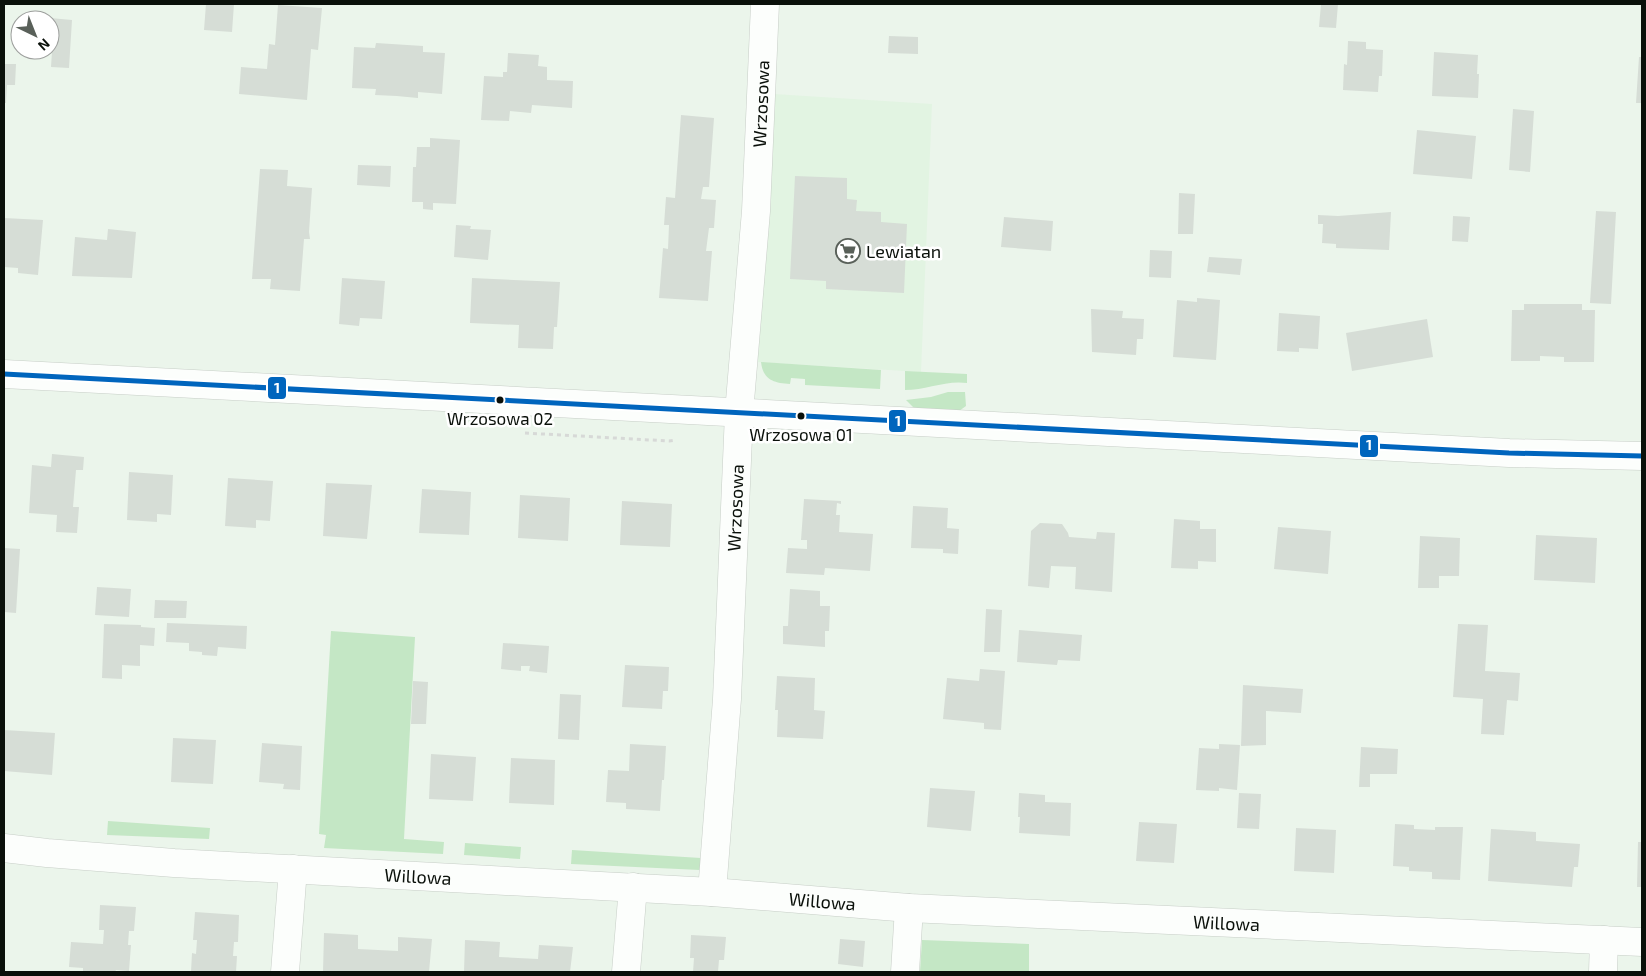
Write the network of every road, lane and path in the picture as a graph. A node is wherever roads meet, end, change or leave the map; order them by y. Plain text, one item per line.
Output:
1 (766, 4) edge
2 (4, 374) edge
3 (739, 413) junction
4 (1642, 456) edge
5 (4, 848) edge
6 (293, 869) junction
7 (633, 887) junction
8 (712, 892) junction
9 (909, 908) junction
10 (1604, 940) junction
11 (1642, 942) edge
12 (285, 972) edge
13 (626, 972) edge
14 (905, 972) edge
15 (1603, 972) edge

1 - 3 street, Wrzosowa
2 - 3 street
3 - 4 street
3 - 8 street, Wrzosowa
5 - 6 street, Willowa
6 - 7 street, Willowa
6 - 12 street
7 - 8 street, Willowa
7 - 13 street
8 - 9 street, Willowa
9 - 10 street, Willowa
9 - 14 street
10 - 11 street, Willowa
10 - 15 street

